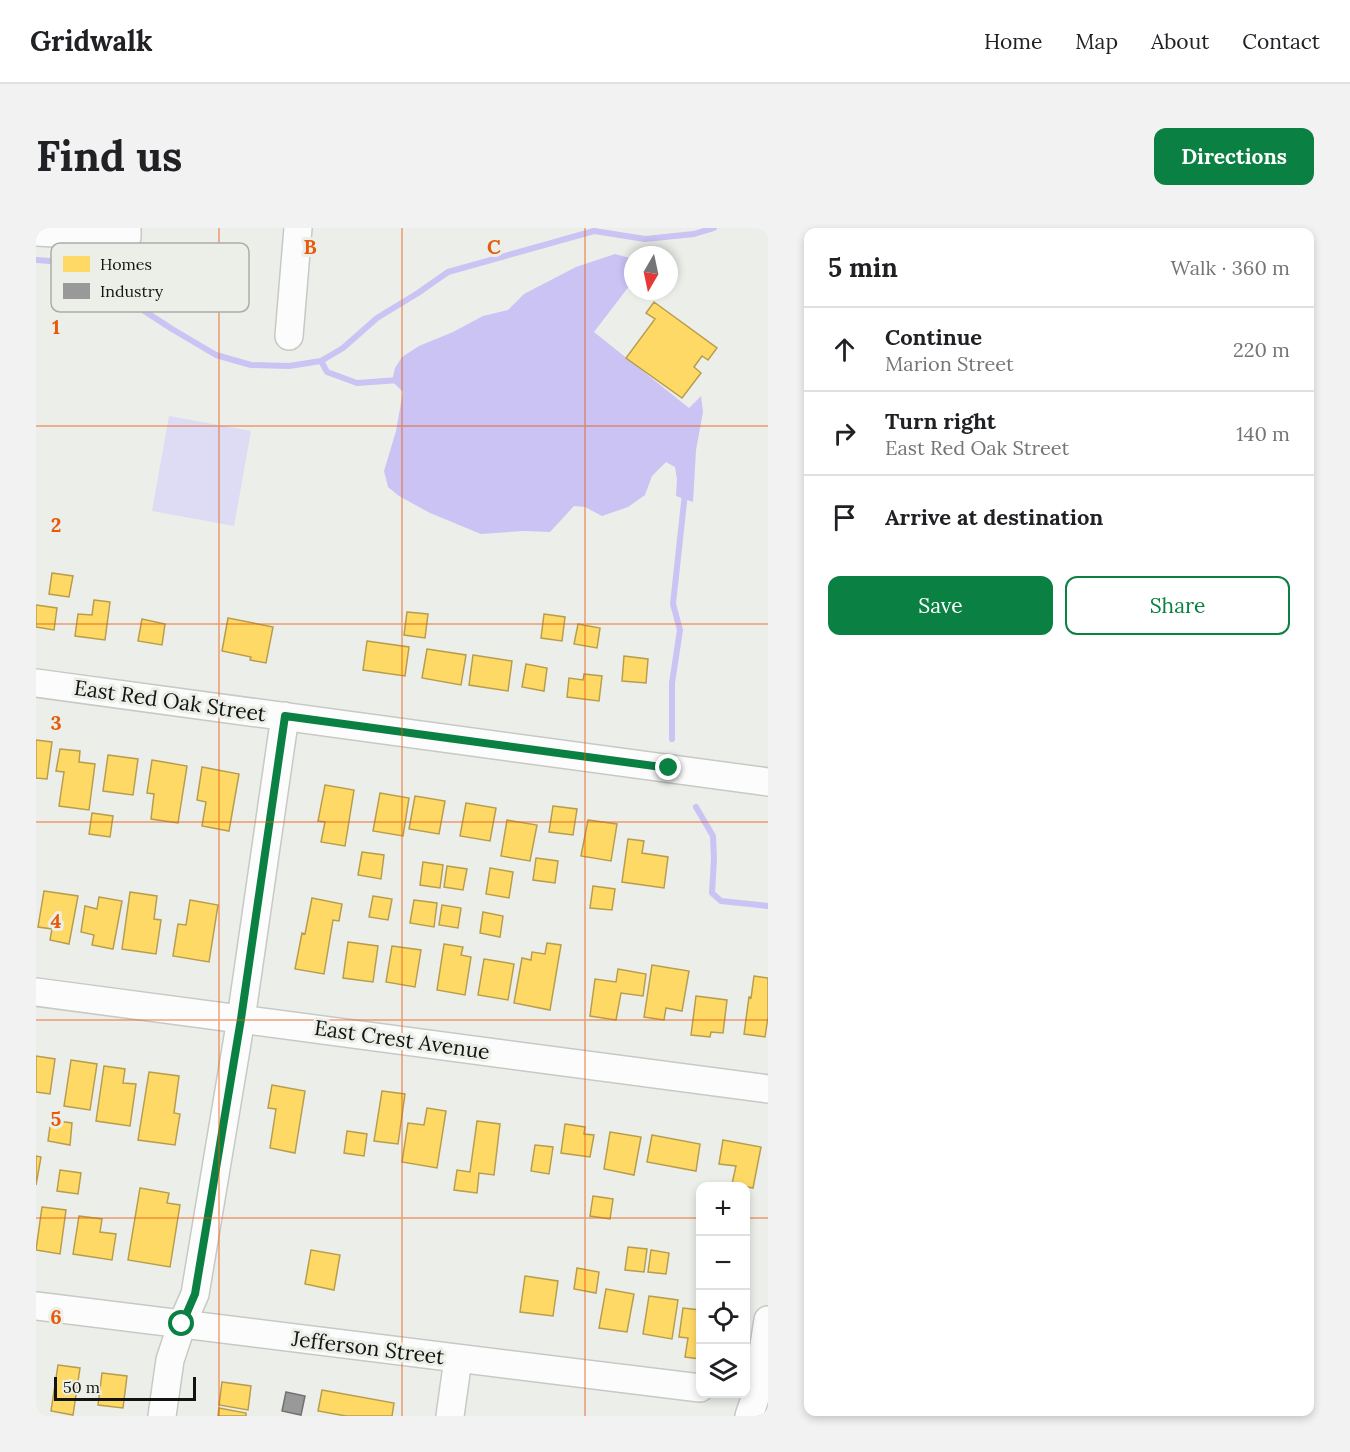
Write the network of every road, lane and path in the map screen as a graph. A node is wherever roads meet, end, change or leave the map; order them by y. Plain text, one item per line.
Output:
1 (127, 228) edge
2 (298, 228) edge
3 (36, 232) edge
4 (289, 336) dead end
5 (36, 683) edge
6 (285, 716) junction
7 (768, 782) edge
8 (36, 992) edge
9 (241, 1019) junction
10 (768, 1089) edge
11 (36, 1306) edge
12 (768, 1320) edge
13 (182, 1324) junction
14 (458, 1359) junction
15 (696, 1388) edge
16 (754, 1400) edge
17 (162, 1416) edge
18 (450, 1416) edge

1 - 3 street
2 - 4 street
5 - 6 street, East Red Oak Street
6 - 7 street, East Red Oak Street
6 - 9 street
8 - 9 street, East Crest Avenue
9 - 10 street, East Crest Avenue
9 - 13 street
11 - 13 street, Jefferson Street
12 - 16 street
13 - 14 street, Jefferson Street
13 - 17 street
14 - 15 street, Jefferson Street
14 - 18 street

